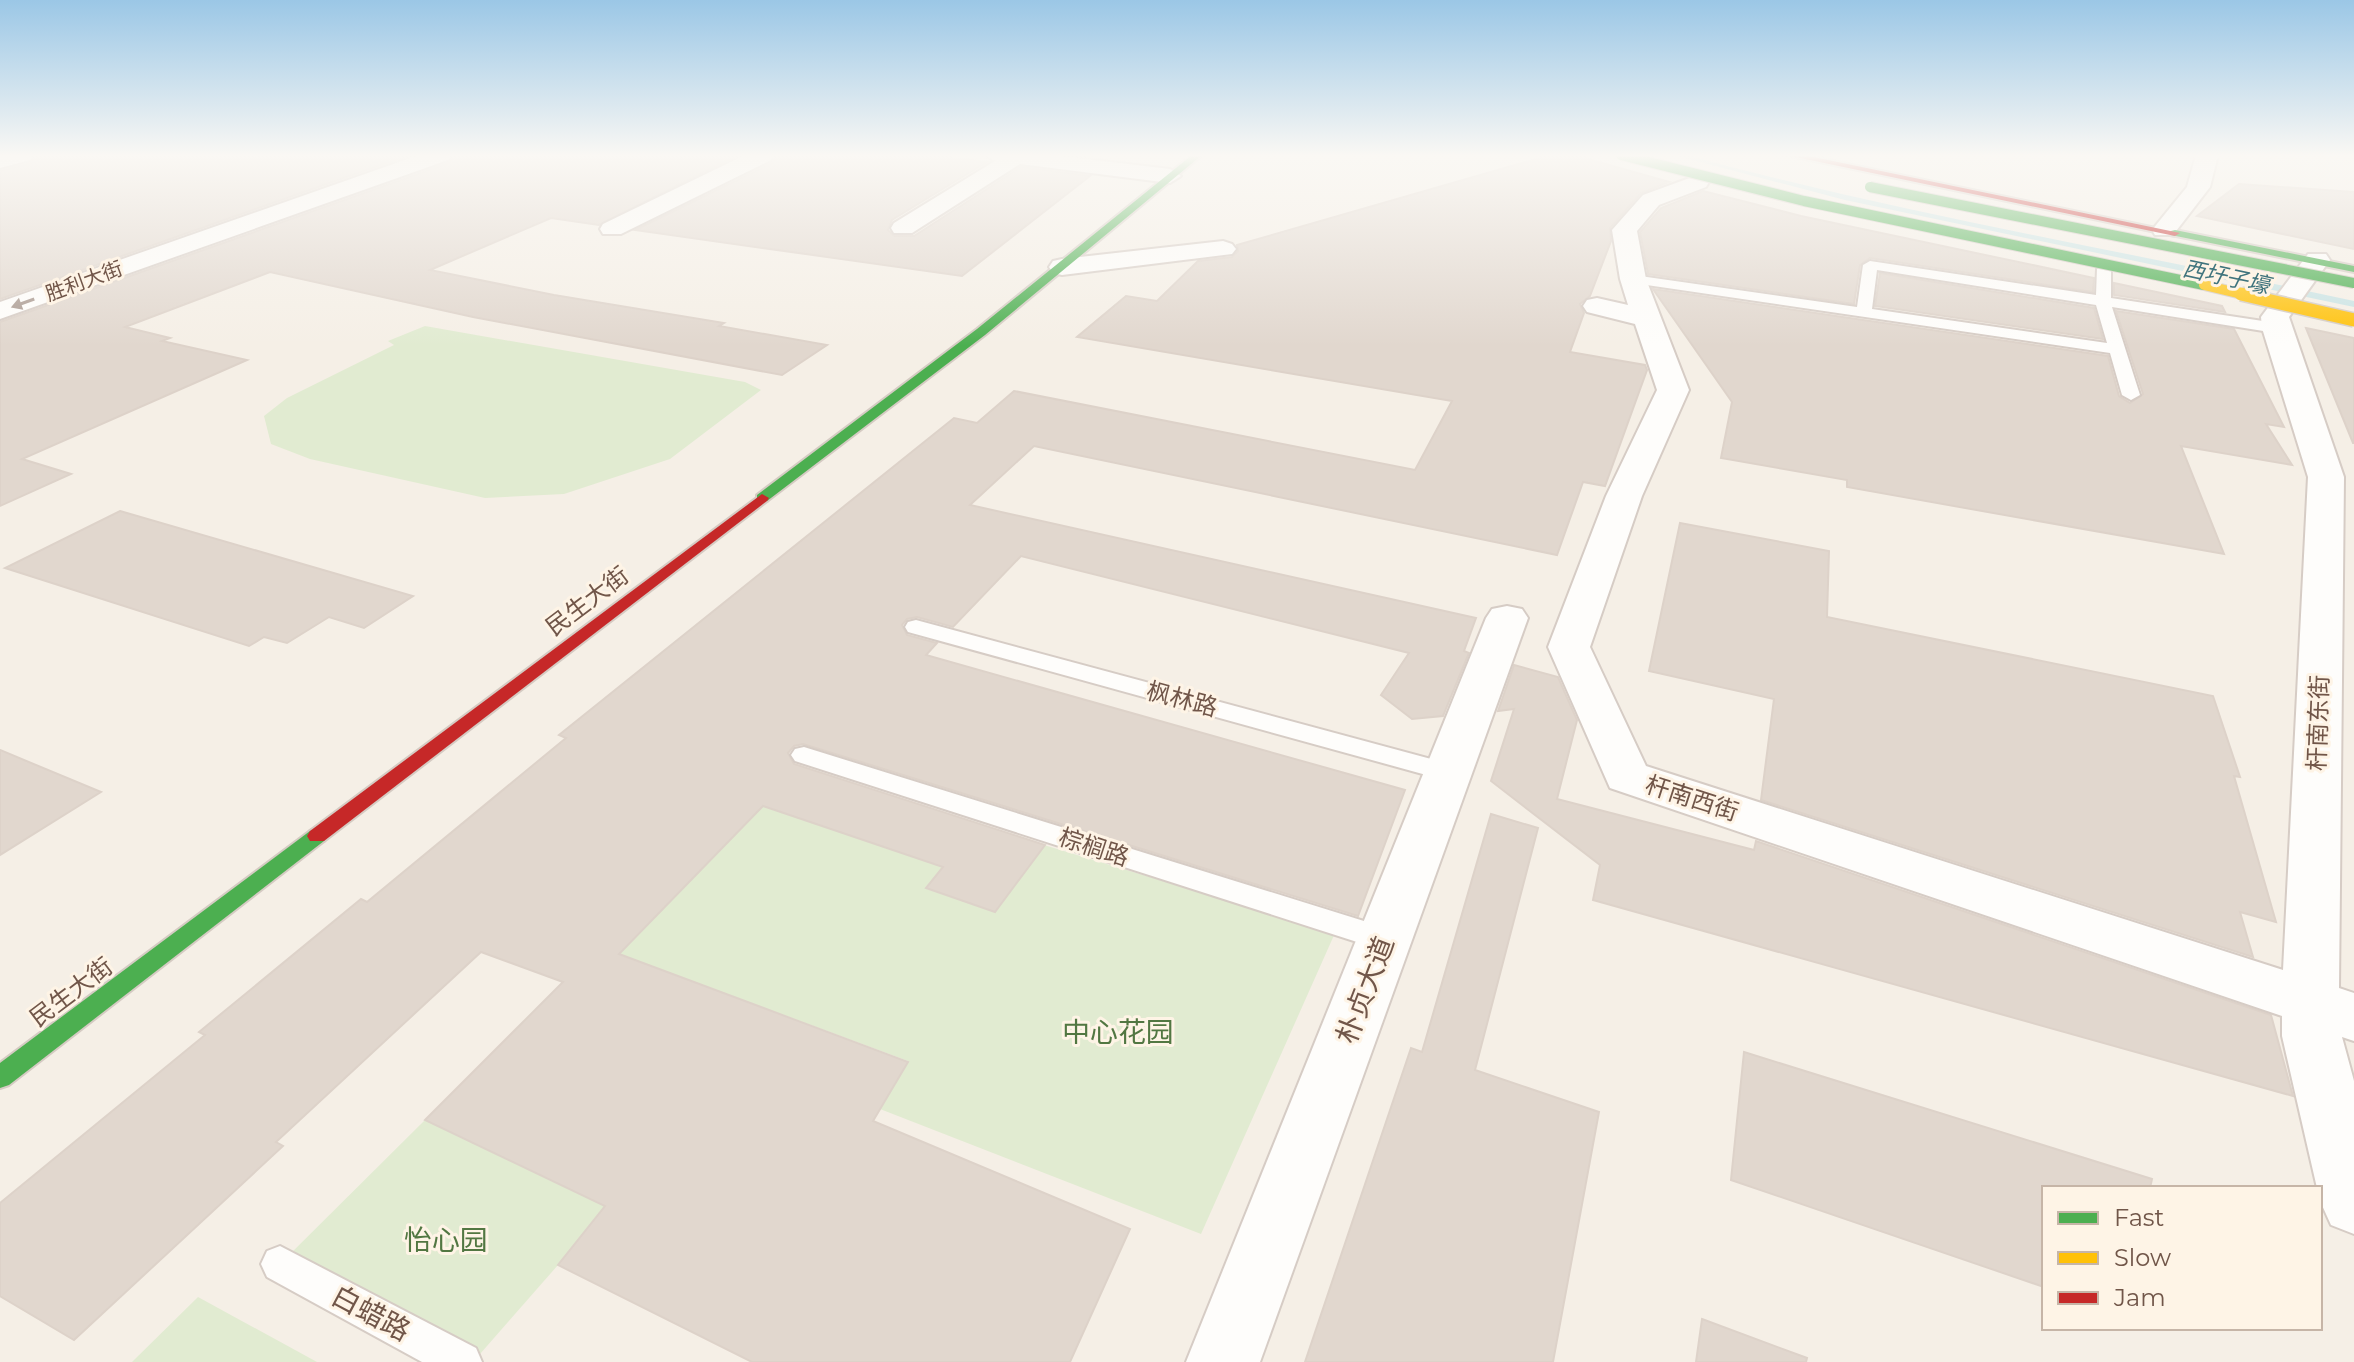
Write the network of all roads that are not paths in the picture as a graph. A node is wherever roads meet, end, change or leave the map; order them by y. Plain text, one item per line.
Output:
1 (261, 219) edge
2 (633, 219) edge
3 (917, 219) edge
4 (1119, 219) edge
5 (1634, 219) edge
6 (1877, 219) edge
7 (1901, 219) edge
8 (1930, 219) edge
9 (1979, 219) edge
10 (2023, 219) edge
11 (2104, 219) edge
12 (2175, 219) edge
13 (903, 228) dead end
14 (612, 229) dead end
15 (2164, 230) junction
16 (1223, 249) dead end
17 (2336, 265) edge
18 (1062, 267) junction
19 (2104, 269) junction
20 (2354, 283) edge
21 (2354, 296) edge
22 (1640, 298) junction
23 (2103, 302) junction
24 (1597, 306) dead end
25 (2354, 308) edge
26 (0, 311) edge
27 (1864, 313) junction
28 (2278, 319) junction
29 (2354, 320) edge
30 (2354, 328) edge
31 (2117, 349) junction
32 (2131, 395) dead end
33 (1507, 618) dead end
34 (916, 627) dead end
35 (804, 755) dead end
36 (1448, 772) junction
37 (1385, 939) junction
38 (2332, 1010) edge
39 (0, 1077) edge
40 (2354, 1203) edge
41 (280, 1264) dead end
42 (462, 1362) edge
43 (1223, 1362) edge

1 -> 26 street, 胜利大街
2 - 14 street
3 - 13 street
4 - 18 main road, 民生大街
5 - 22 street, 杆南西街
6 - 29 main road, bridge
7 - 19 street
8 - 25 main road
9 - 21 main road
10 - 20 main road, bridge
11 - 15 main road
12 - 15 street
15 - 17 main road
16 - 18 street
17 - 28 street
18 - 39 main road, 民生大街
19 - 23 lane
19 - 28 street
22 - 24 street
22 - 27 lane
22 - 38 street, 杆南西街
23 - 27 lane
23 - 28 lane
23 - 31 lane
27 - 31 lane
28 - 30 main road
28 - 38 street, 杆南东街
31 - 32 lane
33 - 36 street, 朴贞大道
34 - 36 lane, 枫林路
35 - 37 lane, 棕榈路
36 - 37 street, 朴贞大道
37 - 43 street, 朴贞大道
38 - 40 street, 杆南东街
41 - 42 lane, 白蜡路

